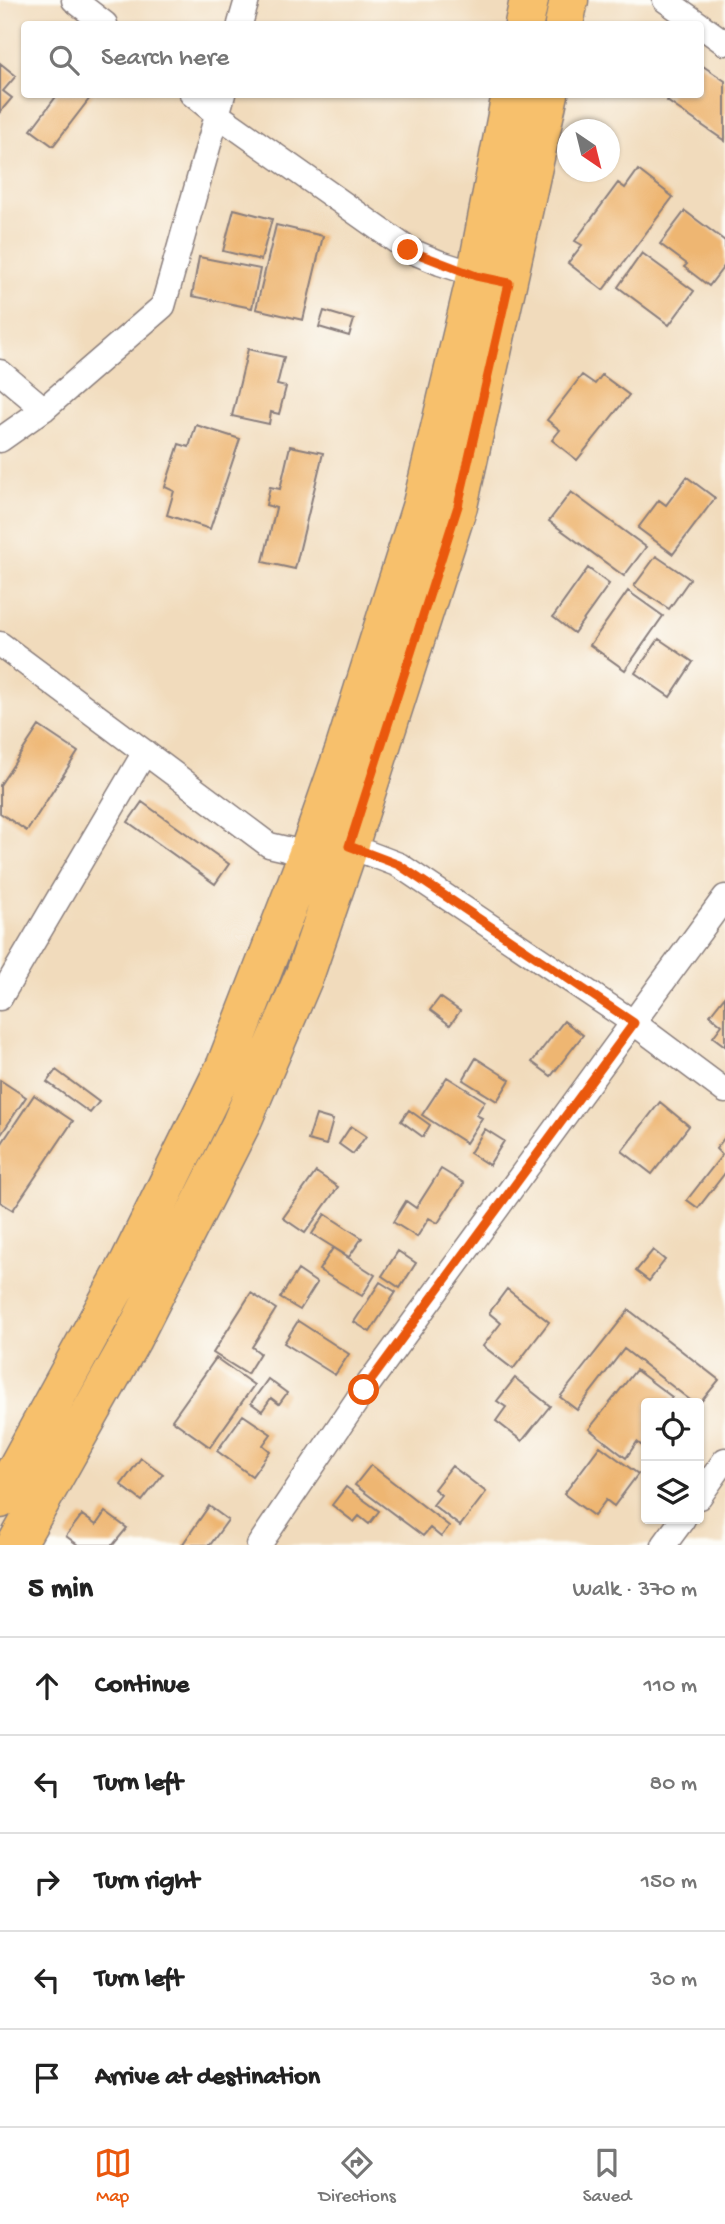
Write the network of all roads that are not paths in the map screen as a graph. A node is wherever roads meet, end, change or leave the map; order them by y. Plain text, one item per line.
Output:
1 (74, 0) edge
2 (247, 0) edge
3 (529, 0) edge
4 (569, 0) edge
5 (665, 0) edge
6 (101, 21) edge
7 (241, 21) edge
8 (525, 21) edge
9 (565, 21) edge
10 (694, 21) edge
11 (704, 28) edge
12 (725, 43) edge
13 (202, 98) edge
14 (511, 98) edge
15 (548, 98) edge
16 (220, 105) edge
17 (493, 279) junction
18 (0, 372) edge
19 (44, 409) junction
20 (0, 440) edge
21 (0, 644) edge
22 (145, 752) junction
23 (349, 846) junction
24 (308, 854) junction
25 (725, 897) edge
26 (0, 998) edge
27 (634, 1023) junction
28 (725, 1091) edge
29 (725, 1460) edge
30 (704, 1490) edge
31 (0, 1499) edge
32 (679, 1524) edge
33 (16, 1545) edge
34 (259, 1545) edge
35 (664, 1545) edge

1 - 6 street
2 - 7 street
3 - 8 main road
4 - 9 main road
5 - 10 street
11 - 12 street
13 - 16 street
14 - 17 main road
15 - 17 main road
16 - 17 street
16 - 19 street
17 - 23 main road
17 - 24 main road
18 - 19 street
19 - 20 street
21 - 22 street
22 - 24 street
22 - 26 street
23 - 24 street
23 - 27 street
23 - 33 main road
24 - 31 main road
25 - 27 street
27 - 28 street
27 - 34 street
29 - 30 street
32 - 35 street

